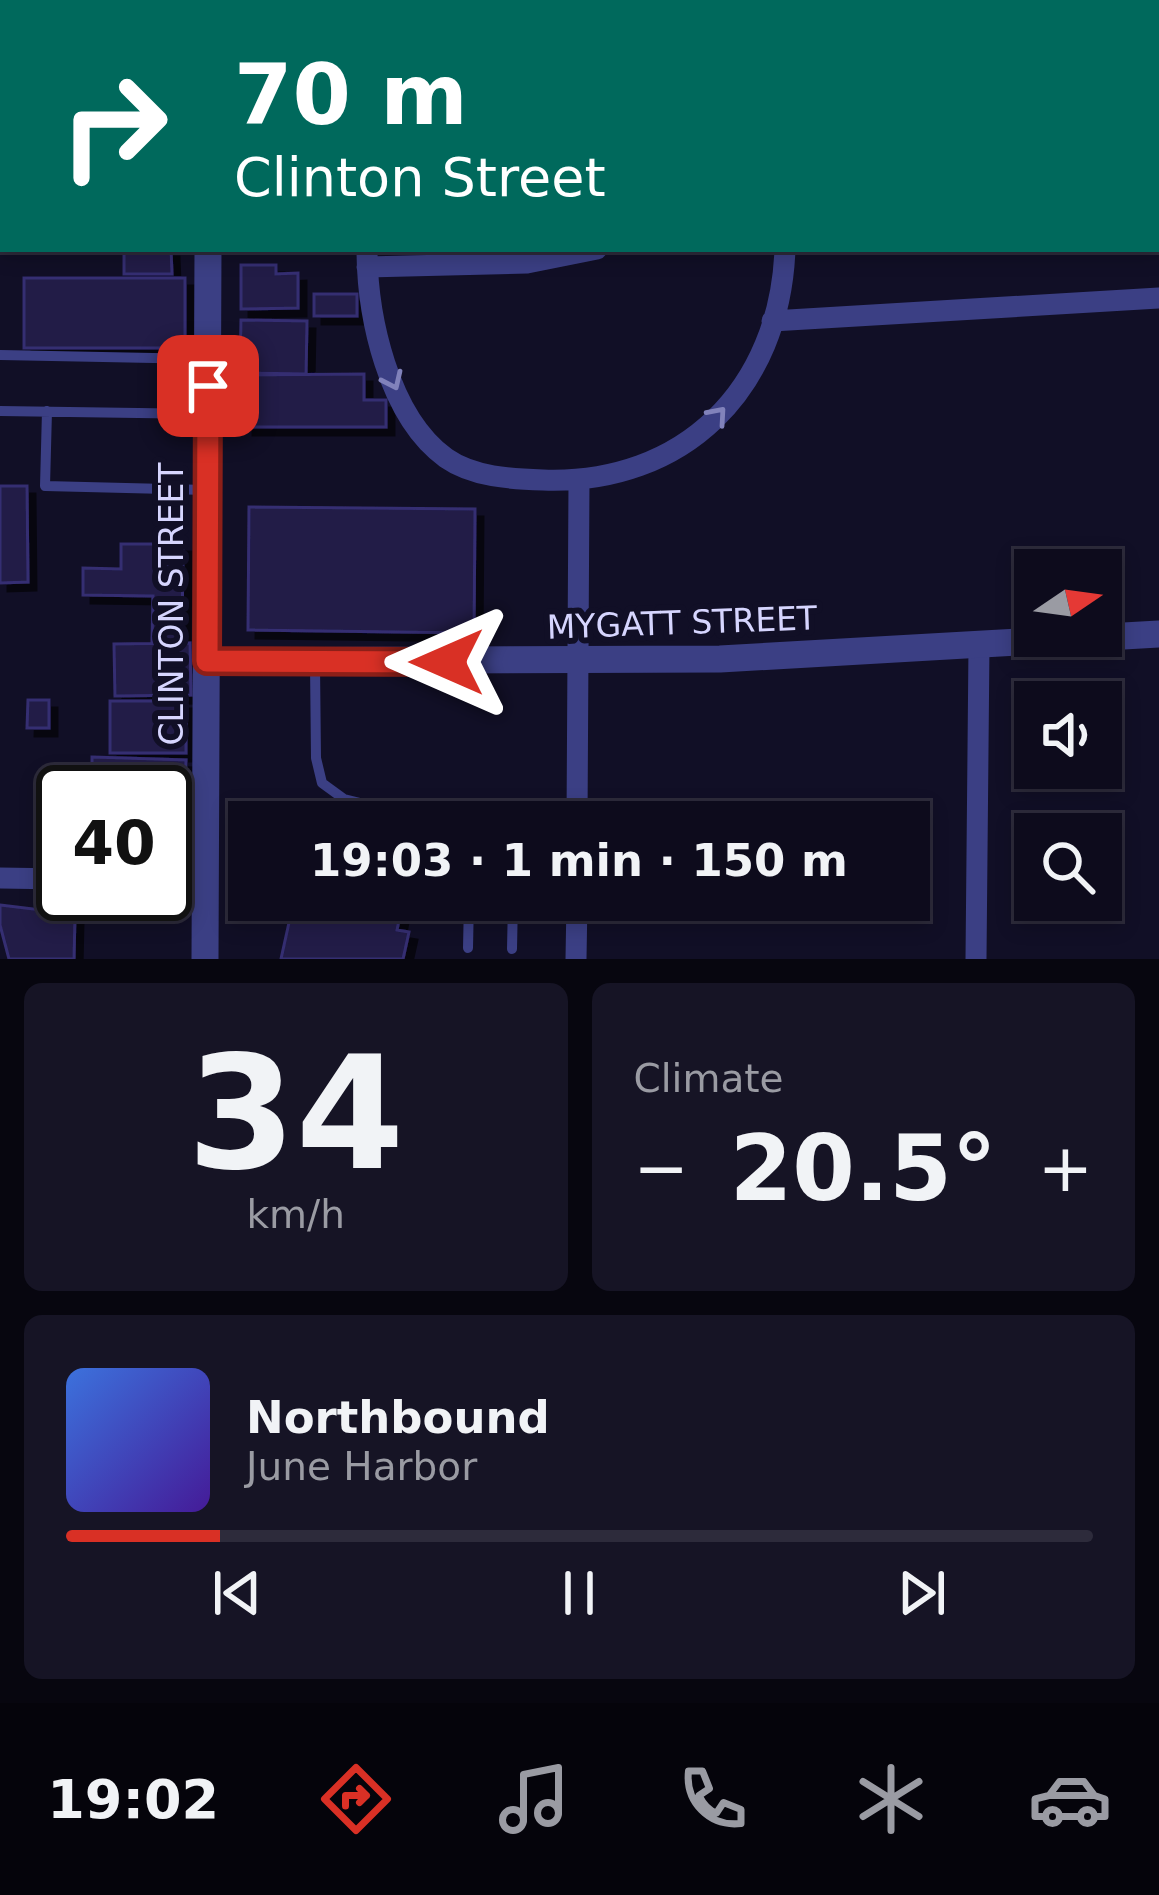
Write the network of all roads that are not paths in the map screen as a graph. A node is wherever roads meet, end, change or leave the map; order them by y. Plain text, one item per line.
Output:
1 (208, 252) edge
2 (580, 252) edge
3 (784, 252) edge
4 (465, 257) edge
5 (367, 258) edge
6 (1159, 298) edge
7 (772, 321) junction
8 (0, 356) edge
9 (208, 358) junction
10 (0, 411) edge
11 (46, 412) junction
12 (208, 414) junction
13 (579, 482) junction
14 (208, 490) junction
15 (1159, 634) edge
16 (979, 645) junction
17 (207, 661) junction
18 (315, 662) junction
19 (579, 662) junction
20 (348, 801) edge
21 (578, 801) edge
22 (0, 878) edge
23 (36, 879) edge
24 (192, 882) edge
25 (206, 882) junction
26 (469, 921) edge
27 (513, 921) edge
28 (577, 921) edge
29 (468, 948) dead end
30 (512, 949) dead end
31 (205, 959) edge
32 (576, 959) edge
33 (976, 959) edge

1 - 9 street, CLINTON STREET
2 - 4 street
3 - 7 street
4 - 5 street
5 -> 13 street
6 - 7 street
13 -> 7 street
8 - 9 lane
9 - 12 street, CLINTON STREET
10 - 11 lane
11 - 12 lane
11 - 14 lane
12 - 14 street, CLINTON STREET
13 - 19 street
14 - 17 street, CLINTON STREET
15 - 16 street, MYGATT STREET
16 - 19 street, MYGATT STREET
16 - 33 street
17 - 18 street, MYGATT STREET
17 - 25 street, CLINTON STREET
18 - 19 street, MYGATT STREET
18 - 20 lane
19 - 21 street
22 - 23 street
24 - 25 street
25 - 31 street, CLINTON STREET
26 - 29 lane
27 - 30 lane
28 - 32 street

